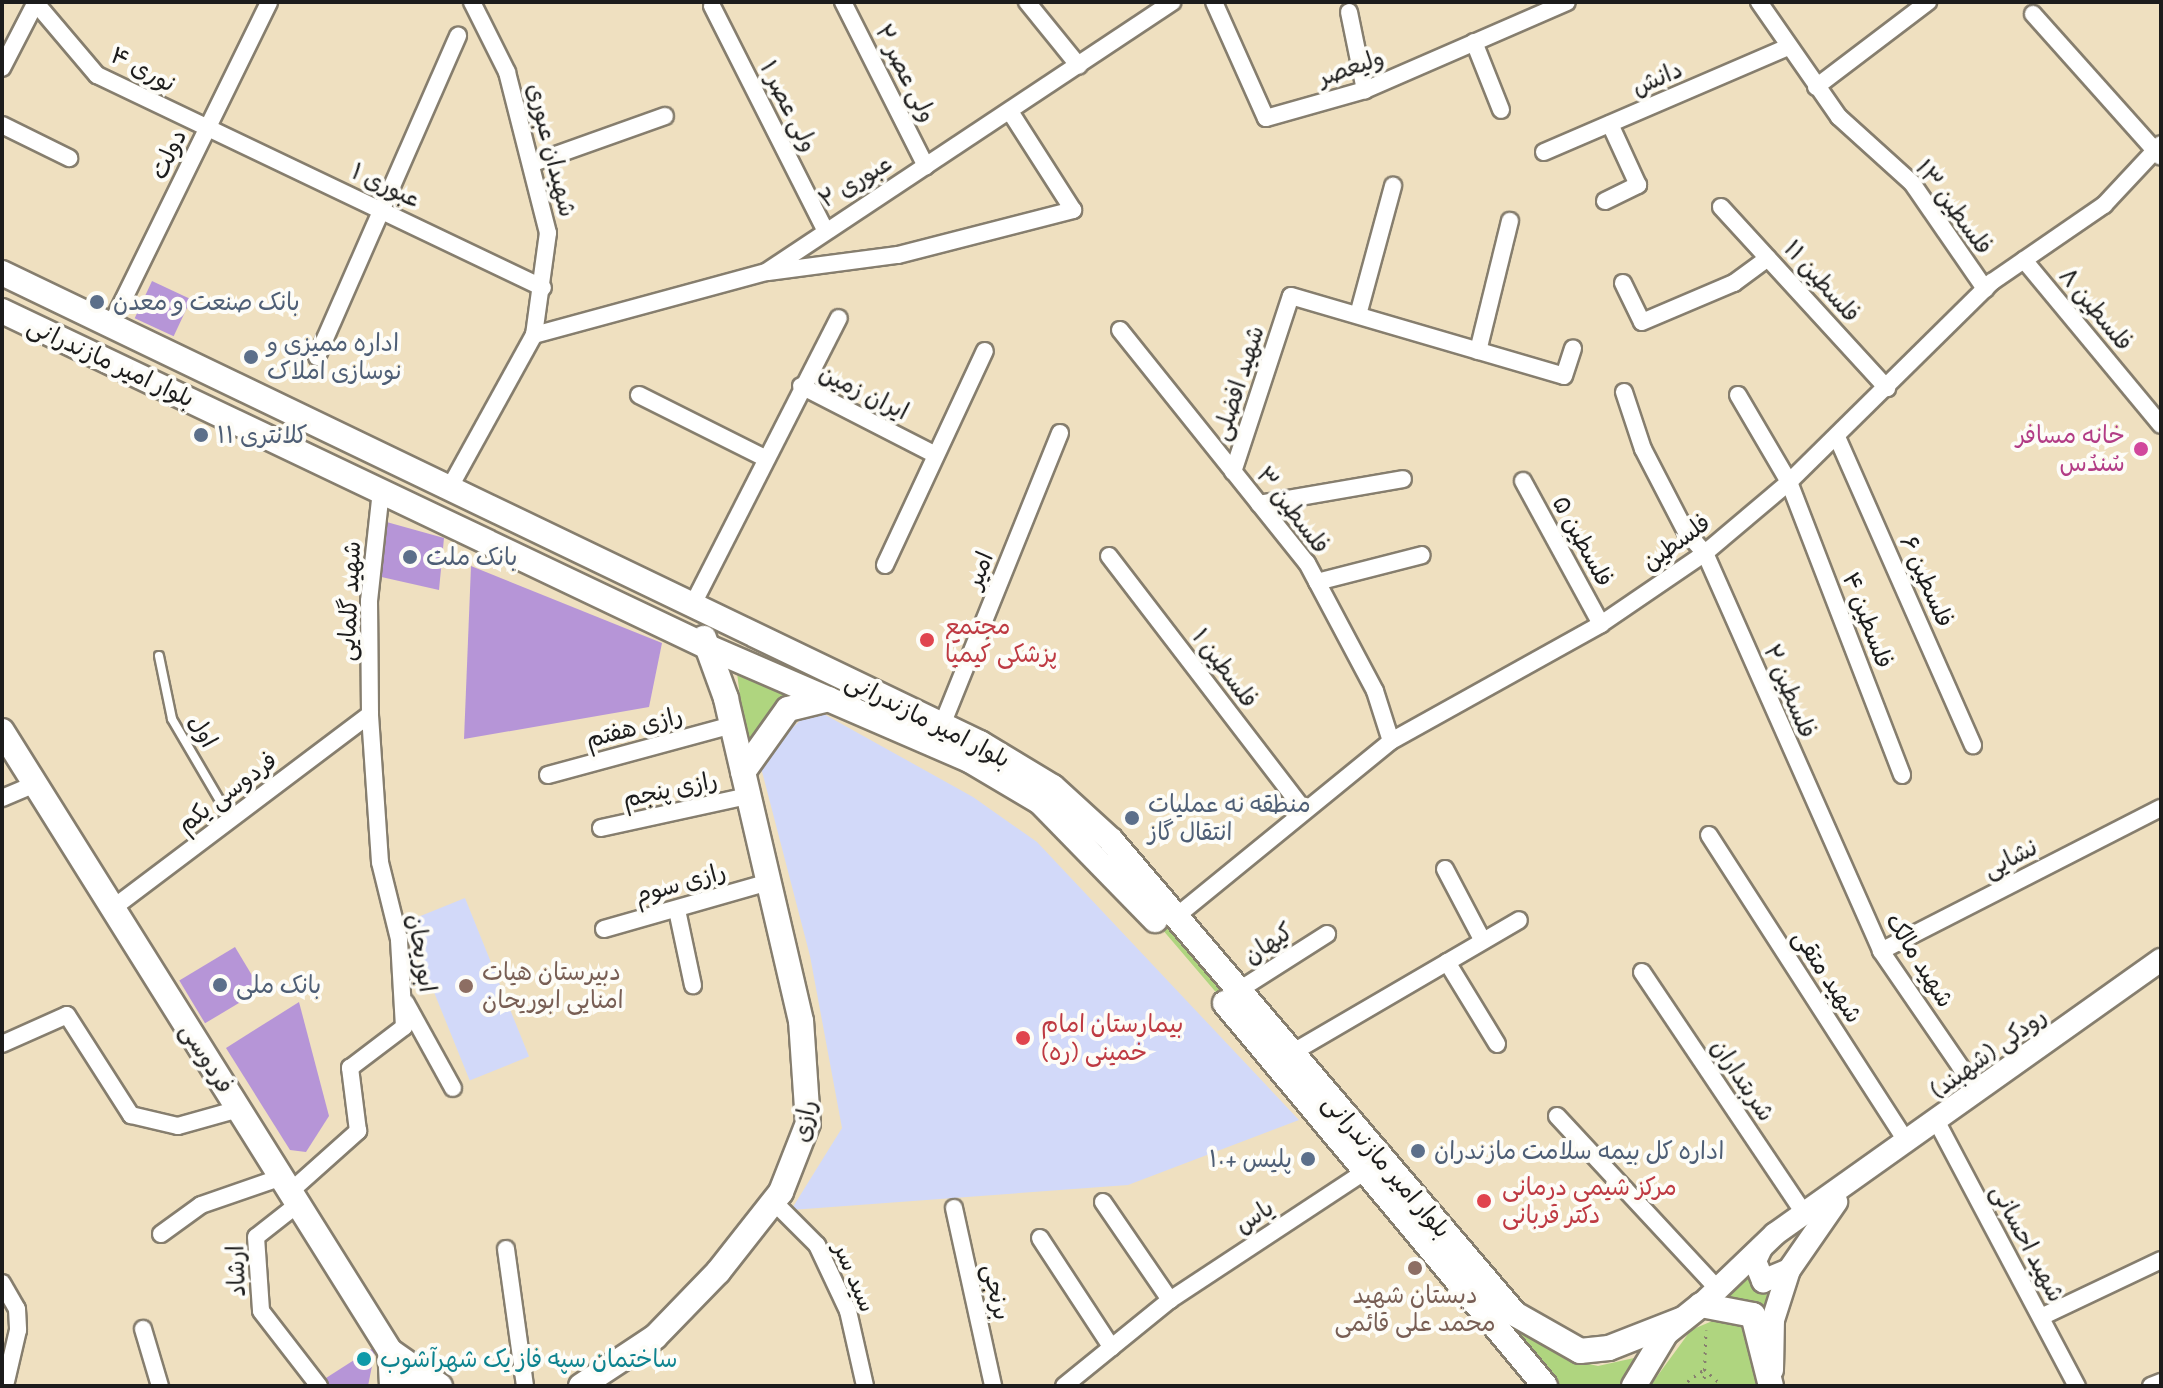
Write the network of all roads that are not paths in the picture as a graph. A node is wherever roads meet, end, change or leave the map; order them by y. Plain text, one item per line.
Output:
1 (36, 2) edge
2 (269, 2) edge
3 (843, 2) edge
4 (1027, 2) edge
5 (1173, 2) edge
6 (1214, 2) edge
7 (1567, 2) edge
8 (1759, 2) edge
9 (1928, 2) edge
10 (477, 4) edge
11 (712, 6) dead end
12 (1150, 8) edge
13 (1349, 12) dead end
14 (2033, 14) dead end
15 (458, 36) dead end
16 (1474, 42) junction
17 (1788, 47) junction
18 (1079, 66) junction
19 (2, 68) edge
20 (1816, 87) junction
21 (1365, 90) junction
22 (1501, 110) dead end
23 (1011, 113) junction
24 (665, 116) dead end
25 (1610, 124) junction
26 (2, 125) edge
27 (207, 129) junction
28 (2159, 150) edge
29 (1544, 152) dead end
30 (69, 158) dead end
31 (533, 163) junction
32 (926, 166) junction
33 (1393, 186) dead end
34 (1605, 201) dead end
35 (1721, 207) dead end
36 (382, 210) junction
37 (1510, 221) dead end
38 (824, 228) junction
39 (1768, 258) junction
40 (2024, 260) junction
41 (766, 272) junction
42 (2, 273) edge
43 (1623, 283) dead end
44 (543, 288) junction
45 (1985, 289) junction
46 (2, 311) edge
47 (1358, 315) junction
48 (839, 318) dead end
49 (110, 327) junction
50 (1120, 330) dead end
51 (534, 335) junction
52 (1573, 348) dead end
53 (985, 351) dead end
54 (1478, 351) junction
55 (317, 357) dead end
56 (801, 386) junction
57 (1887, 388) junction
58 (1624, 392) dead end
59 (639, 395) dead end
60 (1738, 395) dead end
61 (2159, 418) edge
62 (1060, 433) dead end
63 (1837, 437) junction
64 (934, 454) junction
65 (765, 458) junction
66 (1233, 472) junction
67 (1403, 479) dead end
68 (1523, 481) dead end
69 (1789, 482) junction
70 (450, 487) junction
71 (381, 490) junction
72 (1259, 504) junction
73 (1705, 553) junction
74 (1422, 555) dead end
75 (1109, 556) dead end
76 (885, 565) dead end
77 (1317, 582) junction
78 (692, 606) junction
79 (1601, 624) junction
80 (708, 647) junction
81 (159, 656) dead end
82 (829, 699) junction
83 (370, 714) junction
84 (732, 725) junction
85 (942, 725) junction
86 (2, 731) edge
87 (1391, 741) junction
88 (1973, 745) dead end
89 (548, 775) dead end
90 (1902, 775) dead end
91 (35, 784) junction
92 (746, 784) junction
93 (2, 798) edge
94 (2161, 808) edge
95 (1303, 809) junction
96 (231, 819) junction
97 (601, 828) dead end
98 (1709, 835) dead end
99 (1831, 849) joint
100 (1445, 869) dead end
101 (769, 882) junction
102 (113, 908) junction
103 (677, 910) junction
104 (1173, 919) junction
105 (1519, 920) dead end
106 (604, 929) dead end
107 (1327, 934) dead end
108 (1483, 941) junction
109 (1881, 951) junction
110 (2161, 960) edge
111 (1447, 962) junction
112 (1642, 972) dead end
113 (693, 985) dead end
114 (1236, 992) junction
115 (406, 1003) junction
116 (2, 1044) edge
117 (1497, 1044) dead end
118 (1290, 1054) junction
119 (453, 1088) dead end
120 (1978, 1092) junction
121 (239, 1109) junction
122 (1557, 1116) dead end
123 (1937, 1122) junction
124 (1907, 1142) junction
125 (1364, 1172) junction
126 (1846, 1188) junction
127 (291, 1190) junction
128 (774, 1202) junction
129 (1103, 1202) dead end
130 (954, 1208) dead end
131 (1805, 1215) junction
132 (161, 1234) dead end
133 (1040, 1238) dead end
134 (1761, 1248) junction
135 (506, 1249) dead end
136 (2161, 1260) edge
137 (1789, 1270) junction
138 (2, 1283) edge
139 (1170, 1300) junction
140 (1702, 1305) junction
141 (2041, 1317) junction
142 (143, 1329) dead end
143 (1112, 1348) junction
144 (390, 1351) junction
145 (604, 1379) edge
146 (2161, 1382) edge
147 (1772, 1385) edge
148 (5, 1386) edge
149 (160, 1386) edge
150 (319, 1386) edge
151 (392, 1386) edge
152 (412, 1386) edge
153 (440, 1386) edge
154 (525, 1386) edge
155 (581, 1386) edge
156 (865, 1386) edge
157 (993, 1386) edge
158 (1064, 1386) edge
159 (1545, 1386) edge
160 (1634, 1386) edge
161 (2077, 1386) edge
162 (2151, 1386) edge

1 - 19 street
1 - 27 street, نوری ۴
2 - 27 street, دولت
3 - 32 street, ولی عصر ۲
4 - 18 street
5 - 12 street, عبوری ۲
6 - 21 street, ولیعصر
7 - 16 street, ولیعصر
8 - 17 street, فلسطین ۱۳
9 - 20 street
10 - 31 street, شهیدان عبوری
11 - 38 street, ولی عصر ۱
12 - 18 street, عبوری ۲
13 - 21 street
14 - 28 street
15 - 36 street
16 - 21 street, ولیعصر
16 - 22 street
17 - 20 street, فلسطین ۱۳
17 - 25 street, دانش
18 - 23 street, عبوری ۲
20 - 45 street, فلسطین ۱۳
23 - 32 street, عبوری ۲
23 - 41 street
24 - 31 street
25 - 29 street, دانش
25 - 34 street
26 - 30 street
27 - 36 street, عبوری ۱
27 - 49 street, دولت
28 - 40 street, فلسطین
31 - 44 street, شهیدان عبوری
32 - 38 street, عبوری ۲
33 - 47 street
35 - 39 street, فلسطین ۱۱
36 - 44 street, عبوری ۱
36 - 55 street
37 - 54 street
38 - 41 street, عبوری ۲
39 - 43 street
39 - 57 street, فلسطین ۱۱
40 - 45 street, فلسطین
40 - 61 street, فلسطین ۸
41 - 51 street, عبوری ۲
42 - 49 main road, بلوار امیر مازندرانی
44 - 51 street, شهیدان عبوری
45 - 57 street, فلسطین
46 - 71 main road, بلوار امیر مازندرانی
47 - 54 street
47 - 66 street, شهید افضلی
48 - 56 street
49 - 70 main road, بلوار امیر مازندرانی
50 - 66 street, فلسطین ۳
51 - 70 street, شهیدان عبوری
52 - 54 street
53 - 64 street
56 - 64 street, ایران زمین
56 - 65 street, ایران زمین
57 - 63 street, فلسطین
58 - 73 street, فلسطین ۲
59 - 65 street
60 - 69 street, فلسطین ۴
62 - 85 street, امیر
63 - 69 street, فلسطین
63 - 88 street, فلسطین ۶
64 - 76 street
65 - 78 street, ایران زمین
66 - 72 street, فلسطین ۳
67 - 72 street
68 - 79 street, فلسطین ۵
69 - 73 street, فلسطین
69 - 90 street, فلسطین ۴
70 - 78 main road, بلوار امیر مازندرانی
71 - 80 main road, بلوار امیر مازندرانی
71 - 83 street, شهید گلمایی
72 - 77 street, فلسطین ۳
73 - 79 street, فلسطین
73 - 99 street, فلسطین ۲
74 - 77 street
75 - 95 street, فلسطین ۱
77 - 87 street, فلسطین ۳
78 - 80 main road, رازی
78 - 85 main road, بلوار امیر مازندرانی
79 - 87 street, فلسطین
80 - 82 main road, بلوار امیر مازندرانی
80 - 84 main road, رازی
81 - 96 lane, اول
82 - 92 main road
82 - 125 main road, بلوار امیر مازندرانی
83 - 96 street, فردوسی یکم
83 - 115 street, ابوریحان
84 - 89 street, رازی هفتم
84 - 92 main road, رازی
85 - 104 main road, بلوار امیر مازندرانی
86 - 91 main road, فردوسی
87 - 95 street, فلسطین
91 - 93 street
91 - 102 main road, فردوسی
92 - 97 street, رازی پنجم
92 - 101 main road, رازی
94 - 109 street, نشایی
95 - 104 street, فلسطین
96 - 102 street, فردوسی یکم
98 - 124 street, شهید متقی
99 - 109 street, شهید مالک
100 - 108 street
101 - 103 street, رازی سوم
101 - 128 main road, رازی
102 - 121 main road, فردوسی
103 - 106 street, رازی سوم
103 - 113 street
104 - 114 main road, بلوار امیر مازندرانی
105 - 108 street
107 - 114 street, کیهان
108 - 111 street
109 - 120 street, شهید مالک
110 - 120 main road, رودکی (شهبند)
111 - 117 street
111 - 118 street
112 - 131 street, شربتداران
114 - 118 main road, بلوار امیر مازندرانی
115 - 119 street
115 - 127 street, ابوریحان
116 - 121 street
118 - 140 main road, بلوار امیر مازندرانی
120 - 123 main road, رودکی (شهبند)
121 - 127 main road, فردوسی
122 - 140 street
123 - 124 main road, رودکی (شهبند)
123 - 141 street, شهید احسانی
124 - 126 main road, رودکی (شهبند)
125 - 139 street, یاس
125 - 159 main road, بلوار امیر مازندرانی
126 - 131 main road, رودکی (شهبند)
126 - 137 main road, رودکی (شهبند)
127 - 132 street
127 - 144 main road, فردوسی
127 - 150 street, ارشاد
128 - 145 main road, رازی
128 - 156 street, سید سر
129 - 139 street
130 - 157 street, برنجی
131 - 134 main road, رودکی (شهبند)
133 - 143 street
134 - 137 main road
134 - 140 main road, رودکی (شهبند)
135 - 154 street
136 - 141 street
137 - 147 main road, رودکی (شهبند)
138 - 148 street
139 - 143 street, یاس
140 - 147 main road
140 - 160 main road
141 - 161 street, شهید احسانی
142 - 149 street
143 - 158 street, یاس
144 - 151 main road
144 - 152 main road, فردوسی
144 - 153 main road
145 - 155 main road, رازی
146 - 162 street

